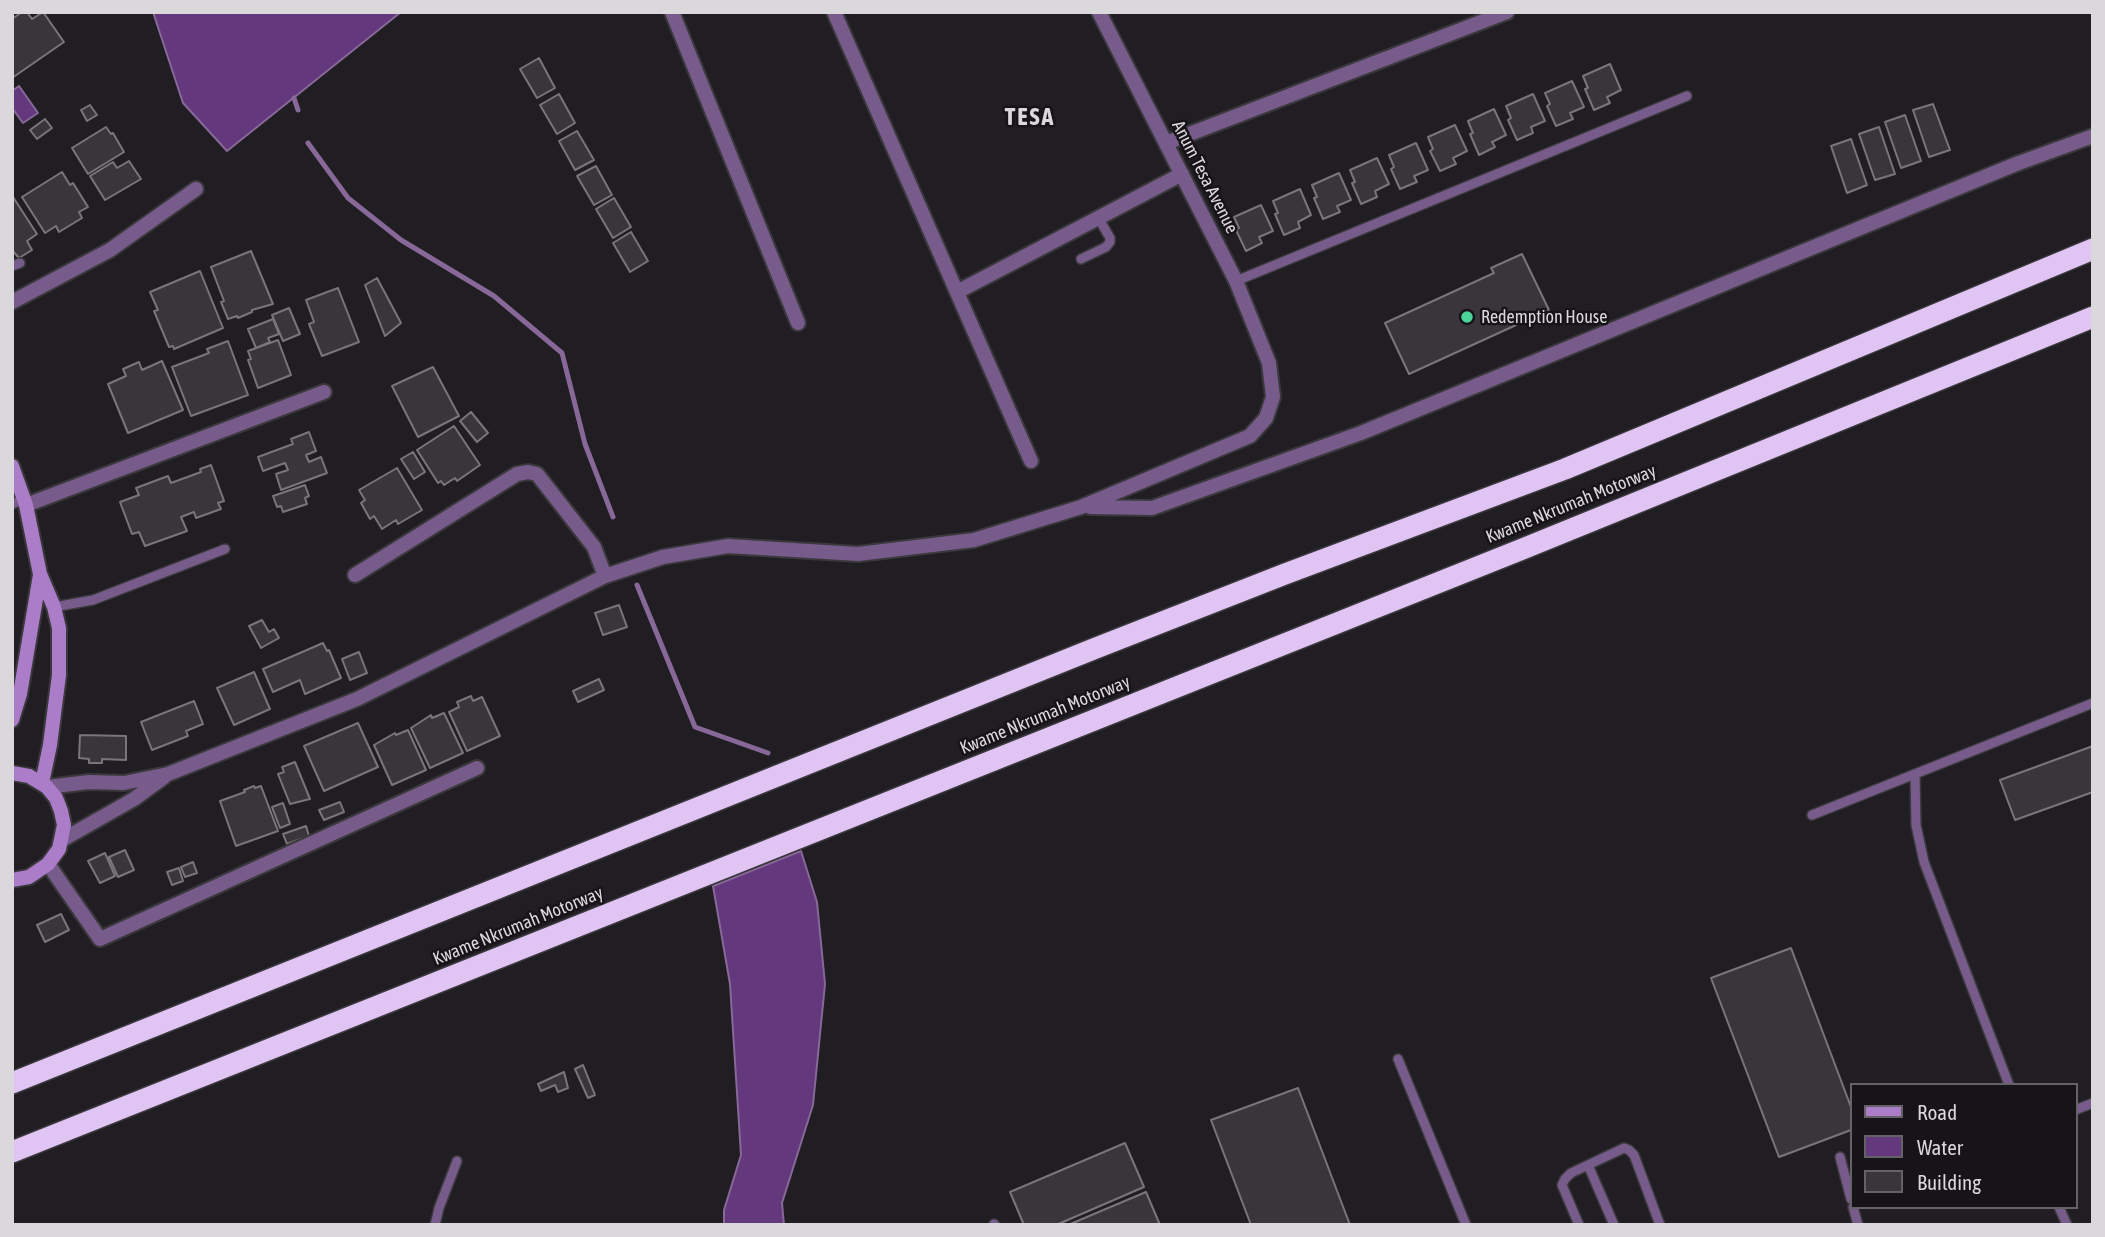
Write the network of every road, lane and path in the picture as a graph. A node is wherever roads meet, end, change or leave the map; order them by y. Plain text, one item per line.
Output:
1 (672, 12) edge
2 (834, 12) edge
3 (1099, 12) edge
4 (1507, 12) edge
5 (1687, 96) dead end
6 (2093, 136) edge
7 (1166, 142) junction
8 (1182, 174) junction
9 (195, 189) dead end
10 (1099, 219) junction
11 (2093, 249) edge
12 (1082, 259) dead end
13 (1236, 281) junction
14 (957, 292) junction
15 (13, 297) edge
16 (2093, 317) edge
17 (798, 323) dead end
18 (324, 392) dead end
19 (1031, 461) dead end
20 (12, 466) edge
21 (20, 503) edge
22 (1082, 507) junction
23 (225, 549) dead end
24 (40, 574) junction
25 (355, 575) dead end
26 (605, 576) junction
27 (54, 607) junction
28 (2093, 702) edge
29 (12, 720) edge
30 (477, 768) dead end
31 (12, 773) edge
32 (168, 774) junction
33 (1916, 774) junction
34 (44, 785) junction
35 (1812, 816) dead end
36 (62, 839) junction
37 (48, 864) junction
38 (12, 880) edge
39 (1398, 1059) dead end
40 (12, 1083) edge
41 (2008, 1083) edge
42 (2093, 1102) edge
43 (2077, 1109) edge
44 (12, 1152) edge
45 (1840, 1157) dead end
46 (457, 1161) dead end
47 (1588, 1165) junction
48 (1850, 1195) edge
49 (2060, 1209) edge
50 (435, 1225) edge
51 (1466, 1225) edge
52 (1579, 1225) edge
53 (1614, 1225) edge
54 (1660, 1225) edge
55 (2067, 1225) edge

1 - 17 street
2 - 14 street
3 - 7 street, Anum Tesa Avenue
4 - 7 street
5 - 13 lane
6 - 22 street
7 - 8 street, Anum Tesa Avenue
8 - 10 street
8 - 13 street, Anum Tesa Avenue
9 - 15 street
10 - 12 lane
10 - 14 street
11 - 40 highway, Kwame Nkrumah Motorway
13 - 22 street, Anum Tesa Avenue
14 - 19 street
16 - 44 highway, Kwame Nkrumah Motorway
18 - 21 street
20 - 21 main road
21 - 24 main road
22 - 26 street
23 - 27 lane
24 - 27 main road
24 - 29 main road
25 - 26 street
26 - 32 street
27 - 34 main road
28 - 33 lane
30 - 37 street
31 - 34 main road
32 - 34 street
32 - 36 street
33 - 35 lane
33 - 41 lane
34 - 36 main road
36 - 37 main road
37 - 38 main road
39 - 51 lane
42 - 43 lane
45 - 48 lane
46 - 50 lane
47 - 52 lane
47 - 53 lane
47 - 54 lane
49 - 55 lane

